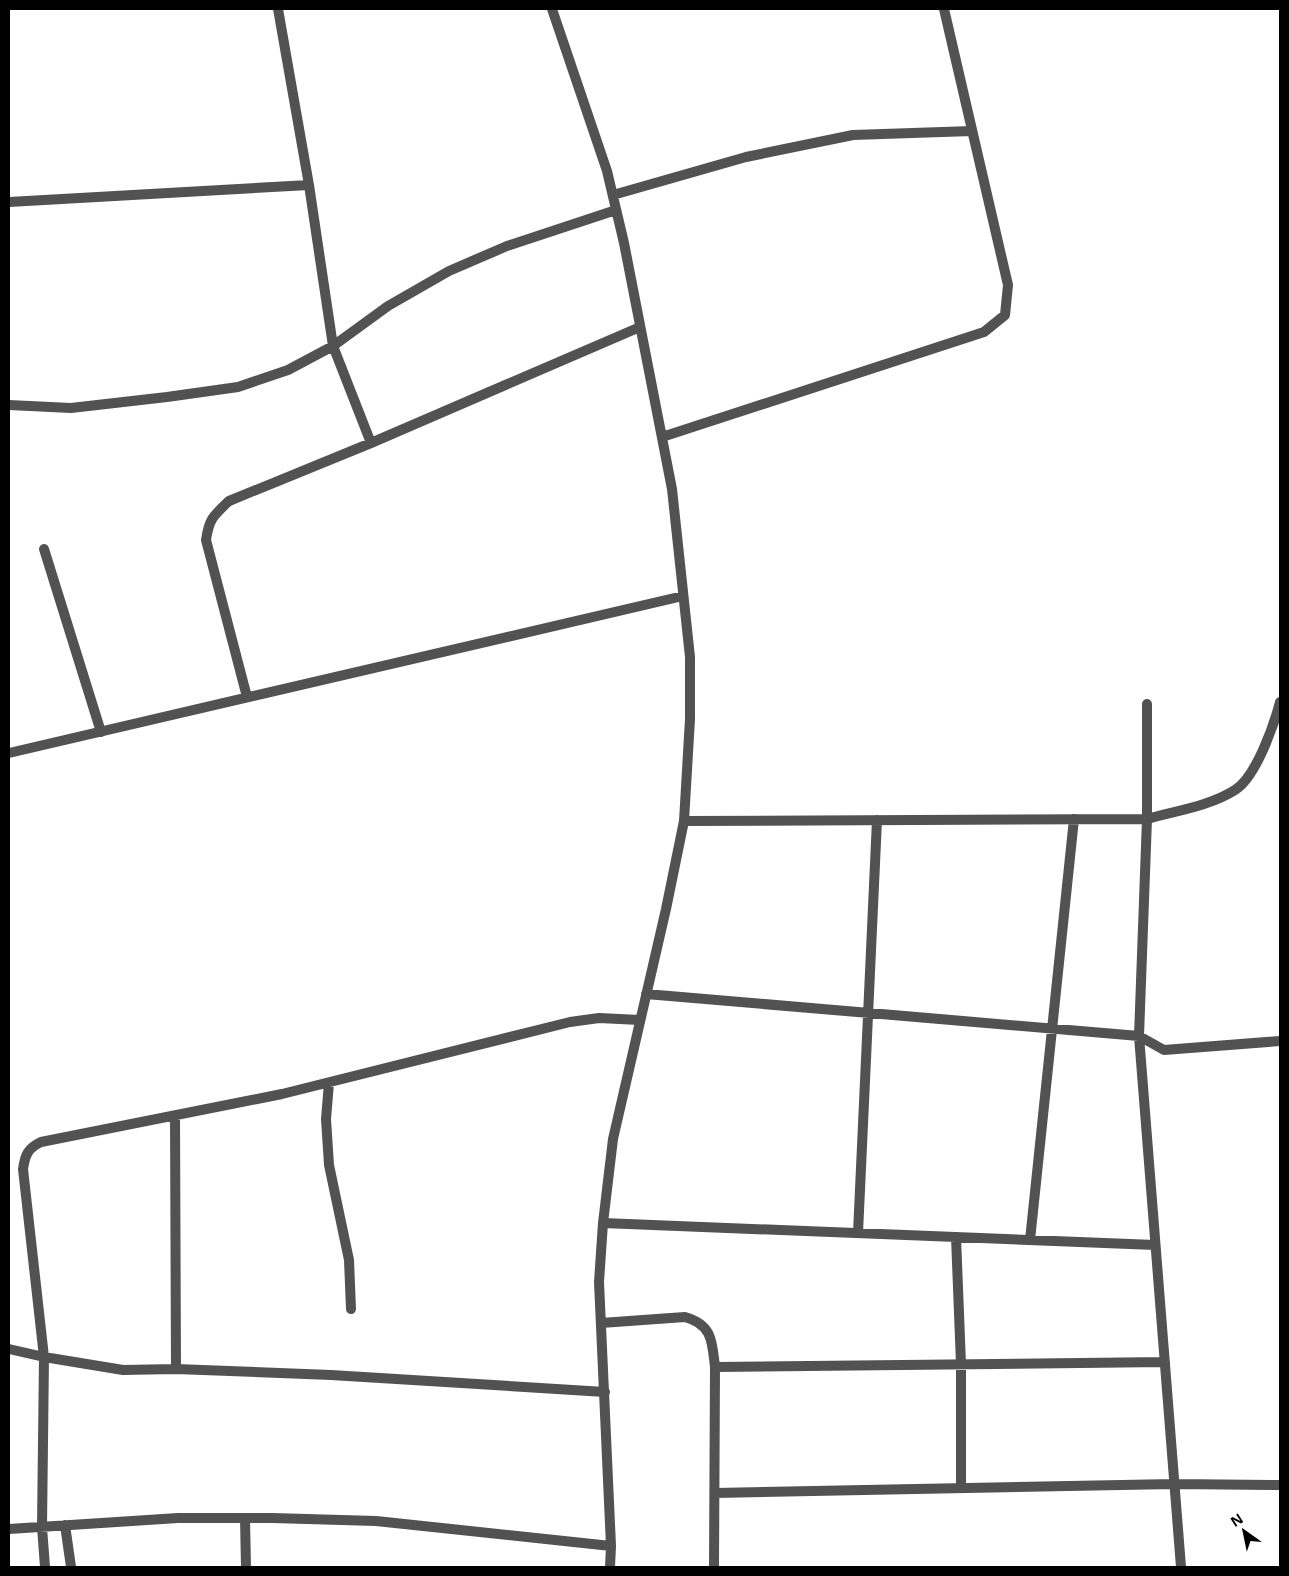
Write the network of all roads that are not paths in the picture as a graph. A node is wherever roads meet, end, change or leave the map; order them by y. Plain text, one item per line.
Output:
1 (278, 9) edge
2 (552, 9) edge
3 (944, 9) edge
4 (972, 131) junction
5 (309, 185) junction
6 (613, 195) junction
7 (9, 202) edge
8 (616, 210) junction
9 (640, 327) junction
10 (333, 346) junction
11 (9, 404) edge
12 (662, 436) junction
13 (371, 443) junction
14 (44, 549) dead end
15 (683, 596) junction
16 (247, 697) junction
17 (1280, 702) edge
18 (1147, 704) dead end
19 (101, 732) junction
20 (9, 753) edge
21 (1074, 819) junction
22 (1147, 819) junction
23 (877, 820) junction
24 (684, 821) junction
25 (646, 994) junction
26 (869, 1012) junction
27 (640, 1020) junction
28 (1052, 1028) junction
29 (1139, 1036) junction
30 (1280, 1041) edge
31 (329, 1083) junction
32 (175, 1116) junction
33 (602, 1223) junction
34 (858, 1233) junction
35 (956, 1237) junction
36 (1030, 1240) junction
37 (1155, 1245) junction
38 (351, 1309) dead end
39 (601, 1323) junction
40 (9, 1349) edge
41 (44, 1357) junction
42 (1164, 1362) junction
43 (960, 1364) junction
44 (715, 1367) junction
45 (176, 1369) junction
46 (605, 1392) junction
47 (1174, 1484) junction
48 (1280, 1485) edge
49 (961, 1488) junction
50 (715, 1493) junction
51 (245, 1518) junction
52 (65, 1525) junction
53 (42, 1527) junction
54 (9, 1528) edge
55 (611, 1546) junction
56 (44, 1567) edge
57 (71, 1567) edge
58 (246, 1567) edge
59 (610, 1567) edge
60 (714, 1567) edge
61 (1181, 1567) edge

1 - 5 street
2 - 6 street
3 - 4 street
4 - 6 street
4 - 12 street
5 - 7 street
5 - 10 street
6 - 8 street
8 - 9 street
8 - 10 street
9 - 12 street
9 - 13 street
10 - 11 street
10 - 13 street
12 - 15 street
13 - 16 street
14 - 19 street
15 - 16 street
15 - 24 street
16 - 19 street
17 - 22 street
18 - 22 street
19 - 20 street
21 - 22 street
21 - 23 street
21 - 28 street
22 - 29 street
23 - 24 street
23 - 26 street
24 - 25 street
25 - 26 street
25 - 27 street
26 - 28 street
26 - 34 street
27 - 31 street
27 - 33 street
28 - 29 street
28 - 36 street
29 - 30 street
29 - 37 street
31 - 32 street
31 - 38 street
32 - 41 street
32 - 45 street
33 - 34 street
33 - 39 street
34 - 35 street
35 - 36 street
35 - 43 street
36 - 37 street
37 - 42 street
39 - 44 street
39 - 46 street
40 - 41 street
41 - 45 street
41 - 53 street
42 - 43 street
42 - 47 street
43 - 44 street
43 - 49 street
44 - 50 street
45 - 46 street
46 - 55 street
47 - 48 street
47 - 49 street
47 - 61 street
49 - 50 street
50 - 60 street
51 - 52 street
51 - 55 street
51 - 58 street
52 - 53 street
52 - 57 street
53 - 54 street
53 - 56 street
55 - 59 street

